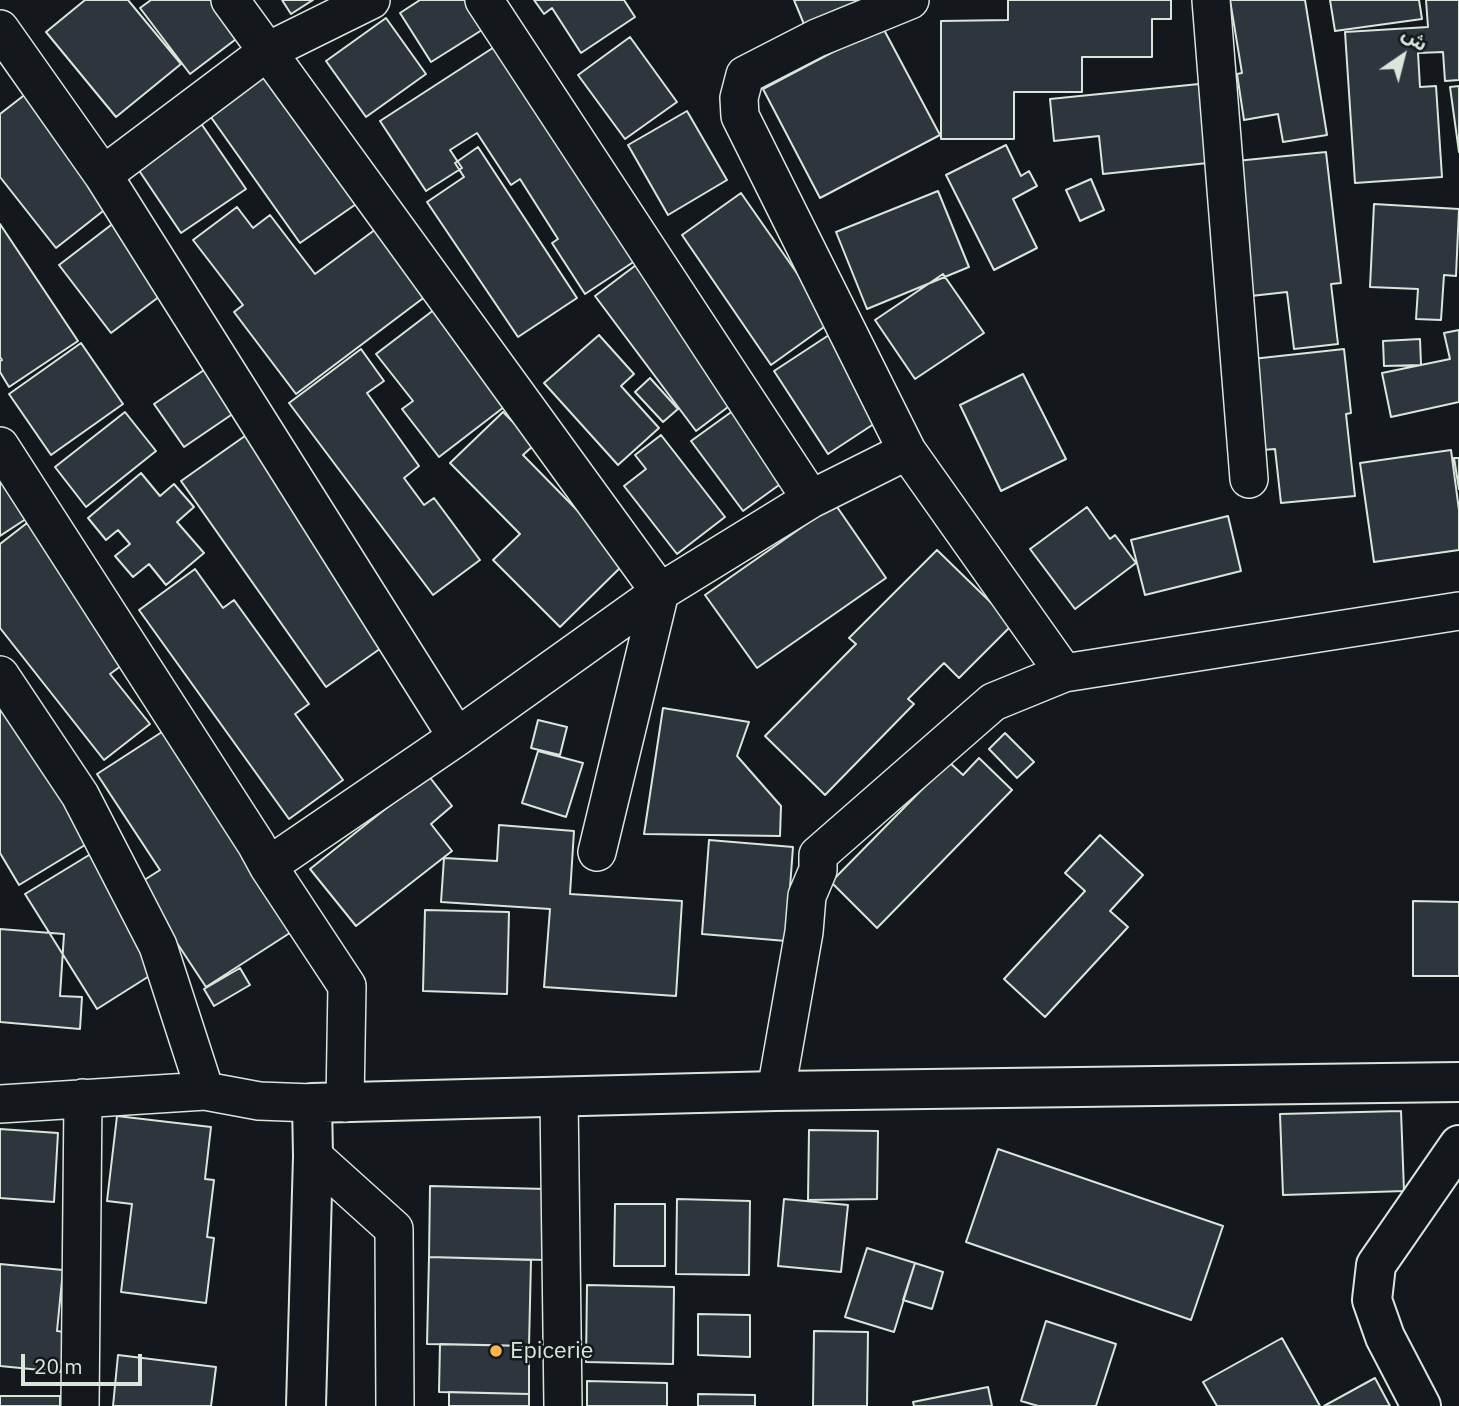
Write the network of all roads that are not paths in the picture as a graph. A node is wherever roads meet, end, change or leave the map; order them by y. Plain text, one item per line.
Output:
1 (12, 0) edge
2 (230, 0) edge
3 (371, 0) edge
4 (484, 0) edge
5 (910, 0) edge
6 (1211, 0) edge
7 (0, 16) edge
8 (0, 29) edge
9 (268, 51) junction
10 (103, 175) junction
11 (0, 446) edge
12 (907, 451) junction
13 (1249, 479) dead end
14 (811, 499) junction
15 (660, 592) junction
16 (1459, 611) edge
17 (1064, 673) junction
18 (0, 675) edge
19 (457, 737) junction
20 (597, 852) dead end
21 (268, 866) junction
22 (1459, 1082) edge
23 (205, 1091) junction
24 (776, 1091) junction
25 (559, 1097) junction
26 (83, 1098) junction
27 (328, 1103) junction
28 (0, 1104) edge
29 (1459, 1144) edge
30 (313, 1156) junction
31 (80, 1406) edge
32 (306, 1406) edge
33 (395, 1406) edge
34 (563, 1406) edge
35 (1421, 1406) edge

1 - 7 street
2 - 9 street
3 - 9 street
4 - 14 street
5 - 12 street
6 - 13 street
8 - 10 street
9 - 10 street
9 - 15 street
10 - 19 street
11 - 21 street
12 - 14 street
12 - 17 street
14 - 15 street
15 - 19 street
15 - 20 street
16 - 17 street
17 - 24 street
18 - 23 street
19 - 21 street
21 - 27 street
22 - 24 street
23 - 26 street
23 - 27 street
24 - 25 street
25 - 27 street
25 - 34 street
26 - 28 street
26 - 31 street
27 - 30 street
29 - 35 street
30 - 32 street
30 - 33 street

